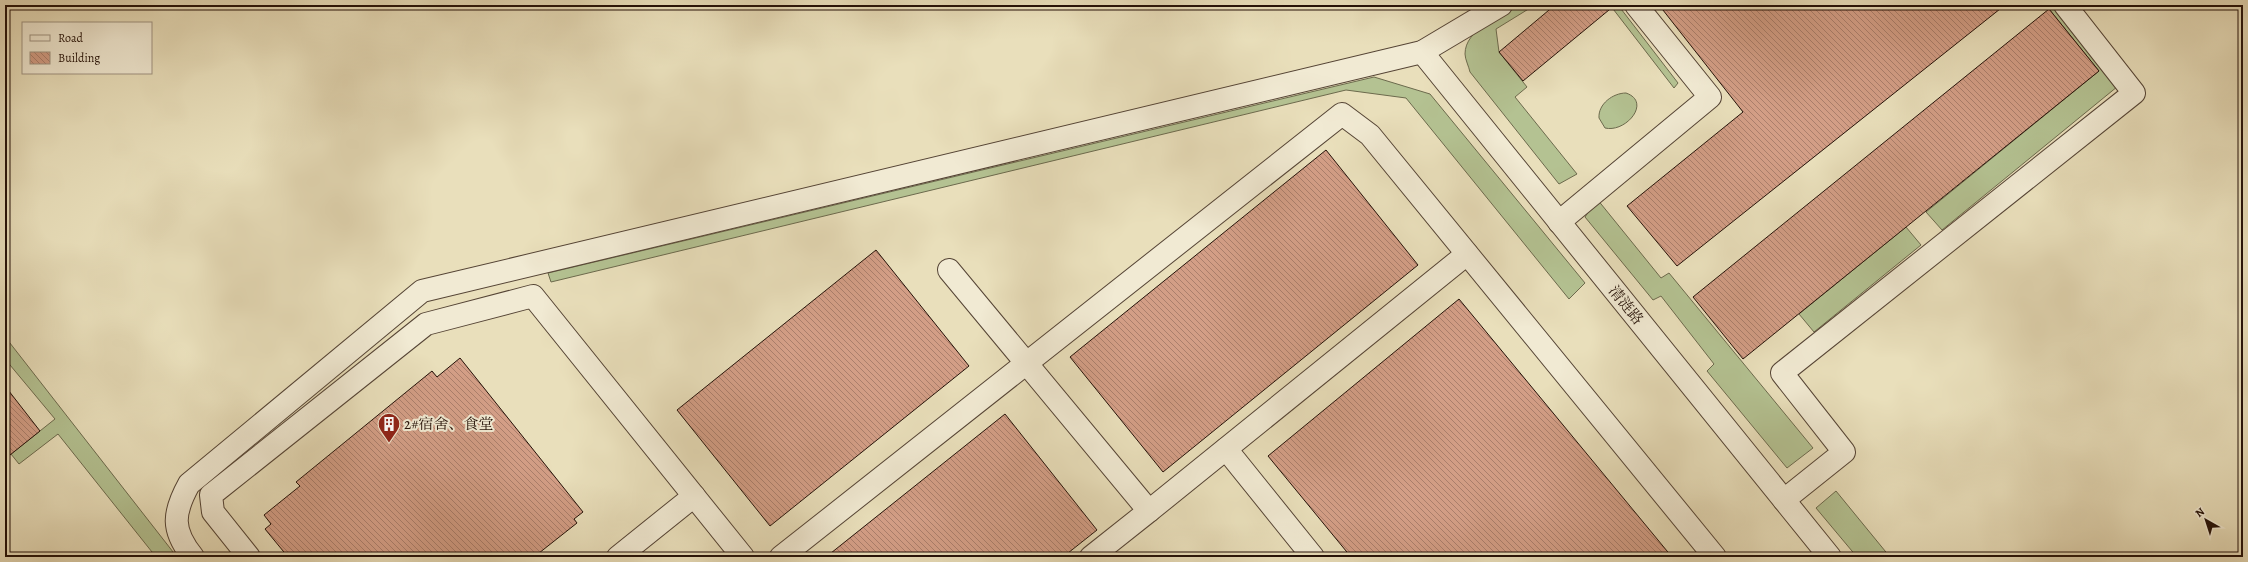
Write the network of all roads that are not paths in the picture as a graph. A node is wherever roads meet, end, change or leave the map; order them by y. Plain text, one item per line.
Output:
1 (1501, 5) edge
2 (1636, 5) edge
3 (2065, 5) edge
4 (1422, 52) junction
5 (1559, 222) junction
6 (1467, 254) junction
7 (949, 270) dead end
8 (1026, 363) junction
9 (1226, 449) junction
10 (694, 496) junction
11 (1784, 500) junction
12 (1149, 511) junction
13 (193, 557) edge
14 (249, 557) edge
15 (618, 557) edge
16 (743, 557) edge
17 (781, 557) edge
18 (1091, 557) edge
19 (1313, 557) edge
20 (1716, 557) edge
21 (1830, 557) edge

1 - 4 street
2 - 5 street
3 - 11 street
4 - 5 street, 清涟路
4 - 13 street
5 - 11 street, 清涟路
6 - 8 street
6 - 9 street
6 - 20 street
7 - 8 street
8 - 12 street
8 - 17 street
9 - 12 street
9 - 19 street
10 - 14 street
10 - 15 street
10 - 16 street
11 - 21 street, 清涟路
12 - 18 street

